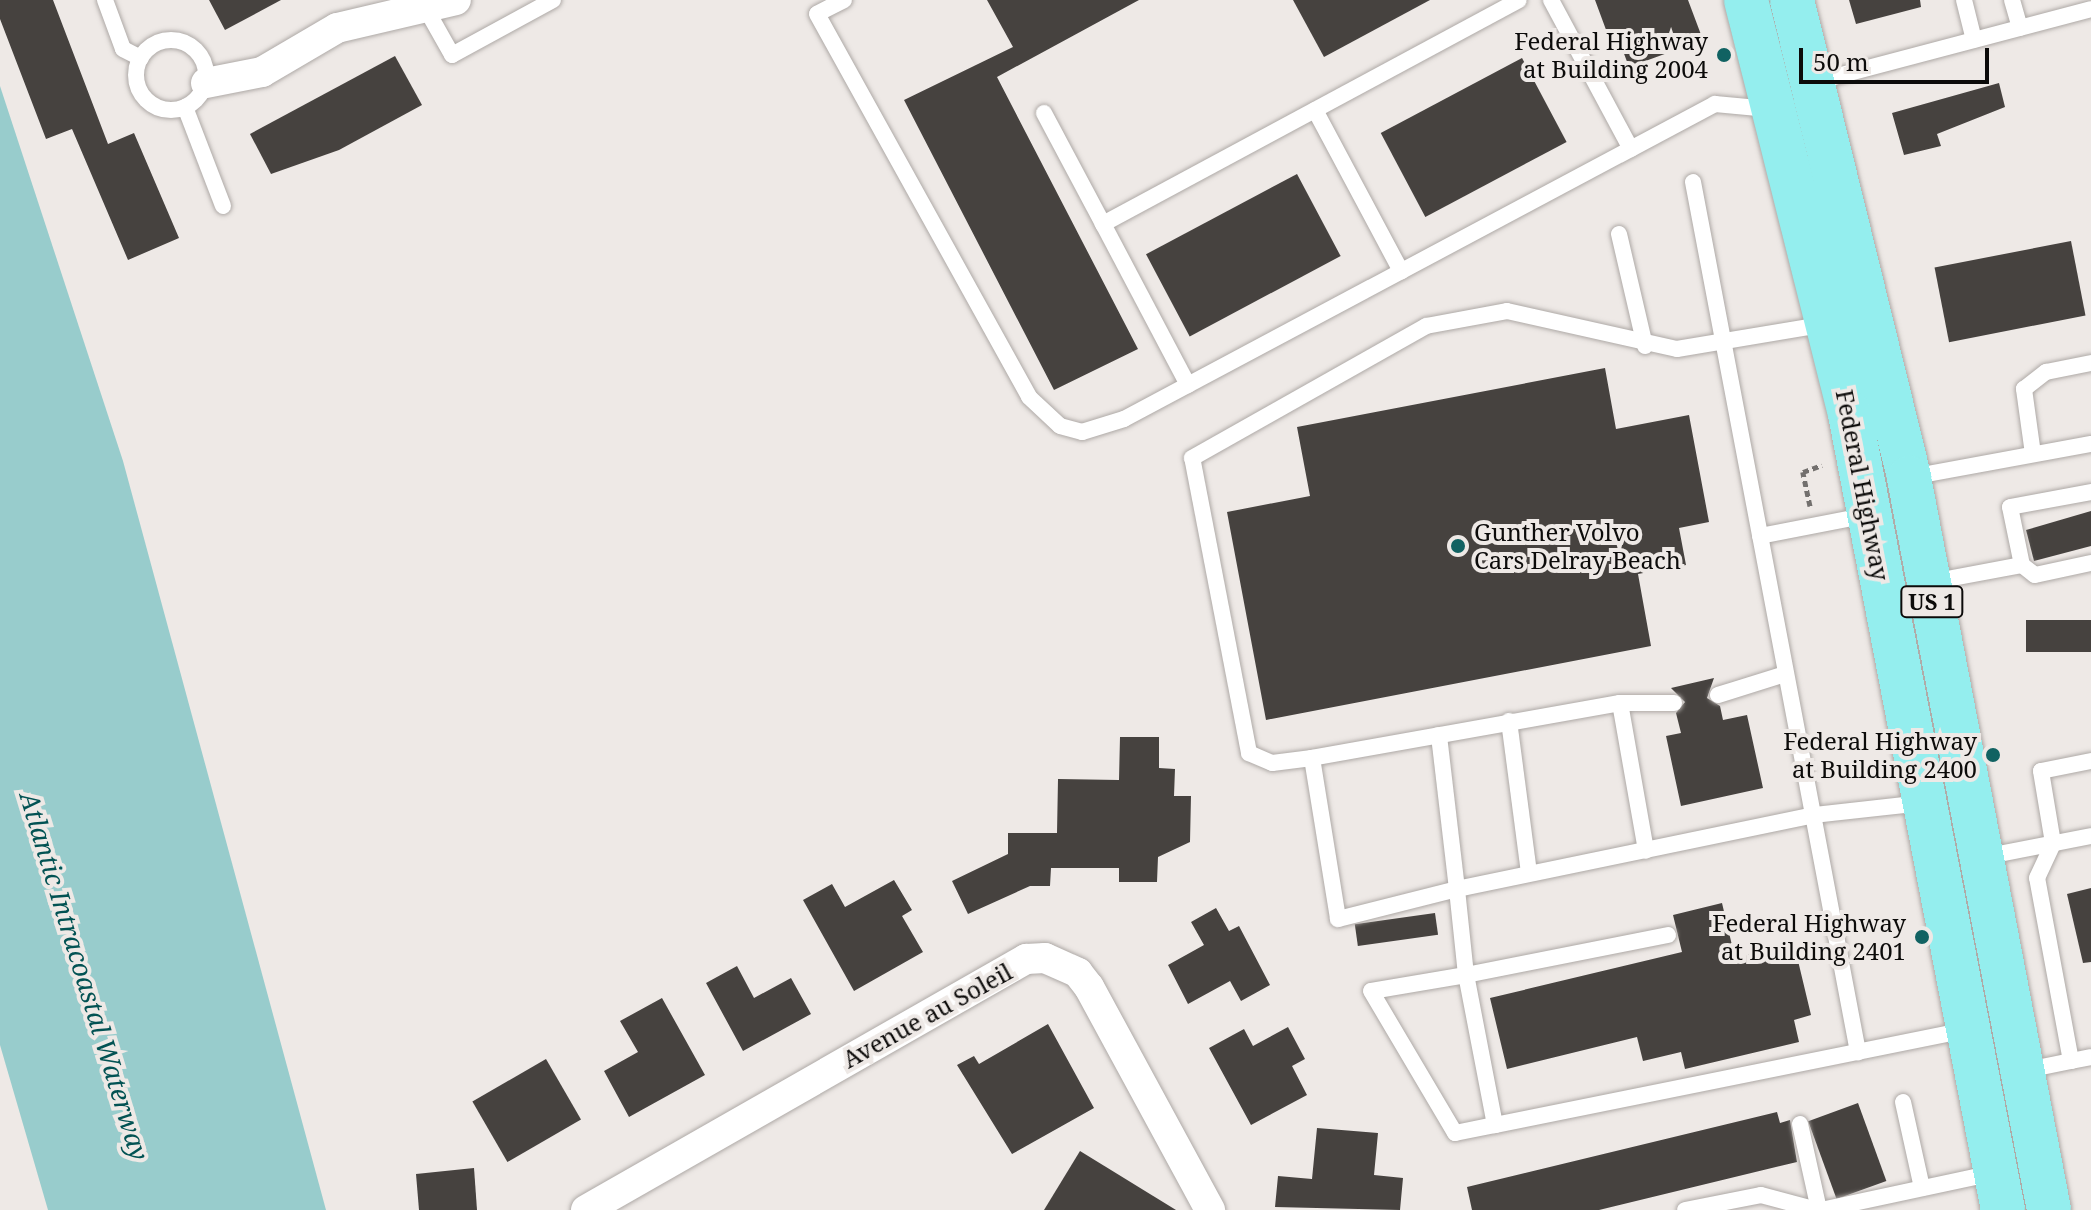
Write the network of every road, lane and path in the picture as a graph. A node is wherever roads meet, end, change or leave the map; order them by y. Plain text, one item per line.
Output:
1 (105, 0) edge
2 (456, 0) edge
3 (553, 0) edge
4 (844, 0) edge
5 (1519, 0) edge
6 (1551, 0) edge
7 (1746, 0) edge
8 (1792, 0) edge
9 (1964, 0) edge
10 (2012, 0) edge
11 (425, 7) junction
12 (2091, 9) edge
13 (2020, 28) junction
14 (1974, 40) junction
15 (141, 58) junction
16 (1815, 82) junction
17 (206, 83) junction
18 (185, 107) junction
19 (1315, 110) junction
20 (1777, 111) junction
21 (1044, 113) dead end
22 (1631, 149) junction
23 (1693, 182) dead end
24 (223, 206) dead end
25 (1103, 224) junction
26 (1619, 234) dead end
27 (1401, 271) junction
28 (1829, 323) junction
29 (1725, 344) junction
30 (1645, 346) junction
31 (2091, 363) edge
32 (1188, 385) junction
33 (1850, 414) junction
34 (2091, 444) edge
35 (2033, 454) junction
36 (1822, 465) dead end
37 (1909, 478) junction
38 (2091, 492) edge
39 (1796, 512) dead end
40 (1870, 515) junction
41 (1760, 536) junction
42 (2091, 563) edge
43 (2022, 565) junction
44 (1928, 582) junction
45 (1785, 674) junction
46 (1948, 685) junction
47 (1718, 695) dead end
48 (1620, 703) junction
49 (1674, 703) dead end
50 (1509, 721) junction
51 (1439, 735) junction
52 (1312, 758) junction
53 (2091, 761) edge
54 (1925, 803) junction
55 (1814, 815) junction
56 (2091, 836) edge
57 (2053, 843) junction
58 (1646, 851) junction
59 (1982, 857) junction
60 (1529, 872) junction
61 (1457, 889) junction
62 (1668, 935) dead end
63 (1466, 975) junction
64 (1968, 1030) junction
65 (1858, 1052) junction
66 (2091, 1057) edge
67 (2071, 1061) junction
68 (2022, 1071) junction
69 (1903, 1102) dead end
70 (1800, 1124) dead end
71 (1495, 1125) junction
72 (1922, 1188) junction
73 (1999, 1191) edge
74 (586, 1210) edge
75 (1210, 1210) edge
76 (1685, 1210) edge
77 (1819, 1210) edge
78 (2049, 1210) edge

1 - 15 lane
2 - 11 street
3 - 11 lane
4 - 32 lane
5 - 19 lane
6 - 22 lane
7 - 20 main road, Federal Highway / US 1
8 - 16 main road, Federal Highway / US 1
9 - 14 lane
10 - 13 lane
11 - 17 street
12 - 13 lane
13 - 14 lane
14 - 16 lane
15 - 17 lane
15 - 18 lane
16 - 37 main road, Federal Highway / US 1
17 - 18 lane
18 - 24 lane
19 - 25 lane
19 - 27 lane
20 - 22 lane
20 - 28 main road, Federal Highway / US 1
21 - 25 lane
22 - 27 lane
23 - 29 lane
25 - 32 lane
26 - 30 lane
27 - 32 lane
28 - 29 lane
28 - 33 main road, Federal Highway / US 1
29 - 30 lane
29 - 41 lane
30 - 52 lane
31 - 35 lane
33 - 37 main road
33 - 40 main road, Federal Highway / US 1
34 - 35 lane
35 - 37 lane
36 - 39 path
37 - 44 main road, Federal Highway / US 1
38 - 43 lane
40 - 41 lane
40 - 46 main road
40 - 54 main road, Federal Highway / US 1
41 - 45 lane
42 - 43 lane
43 - 44 lane
44 - 46 main road, Federal Highway / US 1
45 - 47 lane
45 - 55 lane
46 - 59 main road, Federal Highway / US 1
48 - 49 lane
48 - 50 lane
48 - 58 lane
50 - 51 lane
50 - 60 lane
51 - 52 lane
51 - 61 lane
52 - 61 lane
53 - 57 lane
54 - 55 lane
54 - 64 main road, Federal Highway / US 1
55 - 58 lane
55 - 65 lane
56 - 57 lane
57 - 59 lane
57 - 67 lane
58 - 60 lane
59 - 68 main road, Federal Highway / US 1
60 - 61 lane
61 - 63 lane
62 - 63 lane
63 - 71 lane
63 - 71 lane
64 - 65 lane
64 - 73 main road, Federal Highway / US 1
65 - 71 lane
66 - 67 lane
67 - 68 lane
68 - 78 main road, Federal Highway / US 1
69 - 72 lane
70 - 77 lane
72 - 73 lane
72 - 77 lane
74 - 75 street, Avenue au Soleil
76 - 77 lane

